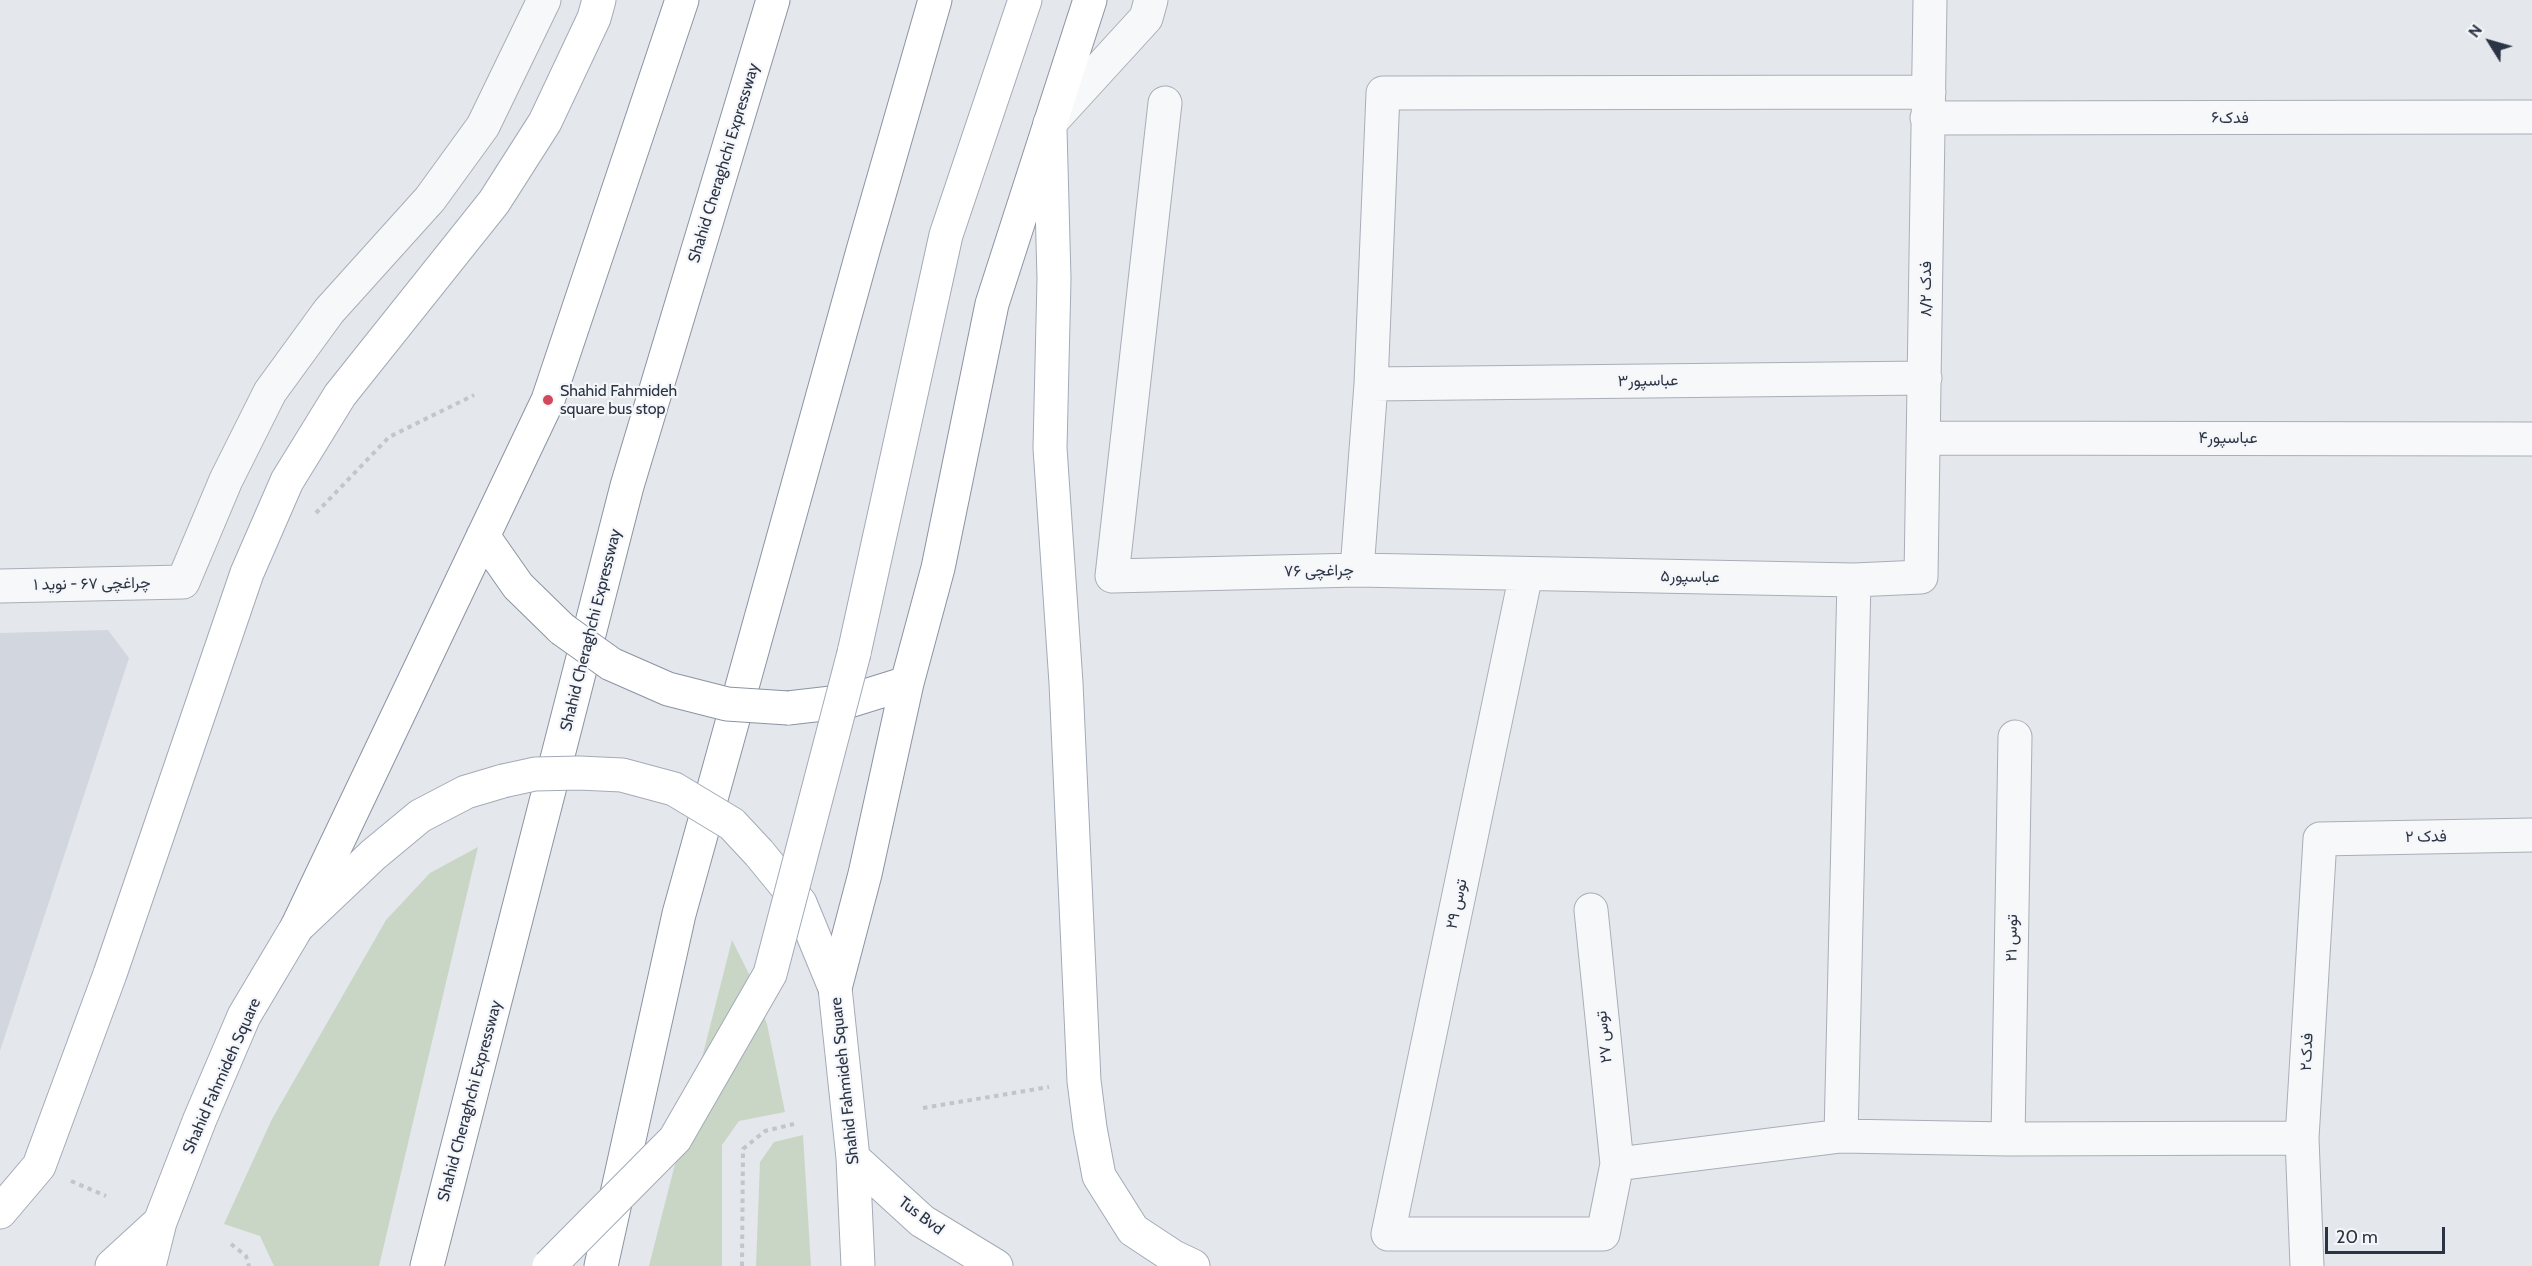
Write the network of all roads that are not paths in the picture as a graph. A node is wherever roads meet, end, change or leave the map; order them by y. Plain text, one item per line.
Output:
1 (544, 0) edge
2 (599, 0) edge
3 (682, 0) edge
4 (773, 0) edge
5 (935, 0) edge
6 (1025, 0) edge
7 (1090, 0) edge
8 (1151, 0) edge
9 (1930, 0) edge
10 (1166, 103) dead end
11 (1928, 105) junction
12 (2532, 117) edge
13 (1050, 123) junction
14 (1925, 378) junction
15 (1371, 384) junction
16 (1925, 438) junction
17 (2532, 439) edge
18 (483, 536) junction
19 (1357, 570) junction
20 (1526, 574) junction
21 (1921, 577) joint
22 (1854, 580) junction
23 (0, 586) edge
24 (908, 683) junction
25 (2015, 737) dead end
26 (2532, 835) edge
27 (2320, 838) joint
28 (1591, 909) dead end
29 (297, 927) junction
30 (835, 988) junction
31 (1841, 1136) junction
32 (2302, 1138) junction
33 (2008, 1139) junction
34 (853, 1158) junction
35 (1617, 1164) junction
36 (0, 1212) edge
37 (160, 1222) junction
38 (1388, 1234) joint
39 (112, 1266) edge
40 (149, 1266) edge
41 (427, 1266) edge
42 (549, 1266) edge
43 (601, 1266) edge
44 (858, 1266) edge
45 (996, 1266) edge
46 (1193, 1266) edge
47 (2307, 1266) edge

1 - 23 street, چراغچی ۶۷ - نوید ۱
2 - 36 main road
3 - 18 main road
4 - 41 main road, Shahid Cheraghchi Expressway
5 - 43 main road
6 - 42 main road, bridge
7 - 13 main road
8 - 13 street
9 - 11 street, فدک ۸/۲
10 - 19 street, چراغچی ۷۶
11 - 12 street, فدک۶
11 - 14 street, فدک ۸/۲
11 - 15 street, فدک۶
13 - 24 main road
13 - 46 main road
14 - 15 street, عباسپور۳
14 - 16 street, فدک ۸/۲
15 - 19 street
16 - 17 street, عباسپور۴
16 - 21 street, فدک ۸/۲
18 - 24 main road, bridge
18 - 29 main road
19 - 20 street, چراغچی ۷۶
20 - 22 street, عباسپور۵
20 - 38 street, توس ۲۹
21 - 22 street, عباسپور۵
22 - 31 street
24 - 30 main road
25 - 33 street, توس ۲۱
26 - 27 street, فدک ۲
27 - 32 street, فدک۲
28 - 35 street, توس ۲۷
29 - 30 main road, Shahid Fahmideh Square, bridge
29 - 37 main road, Shahid Fahmideh Square
30 - 34 main road, Shahid Fahmideh Square
31 - 33 street
31 - 35 street
32 - 33 street
32 - 47 street, فدک۲
34 - 44 main road, Shahid Fahmideh Square
34 - 45 main road, Tus Bvd
35 - 38 street, توس ۲۷
37 - 39 main road
37 - 40 main road, Shahid Fahmideh Square

